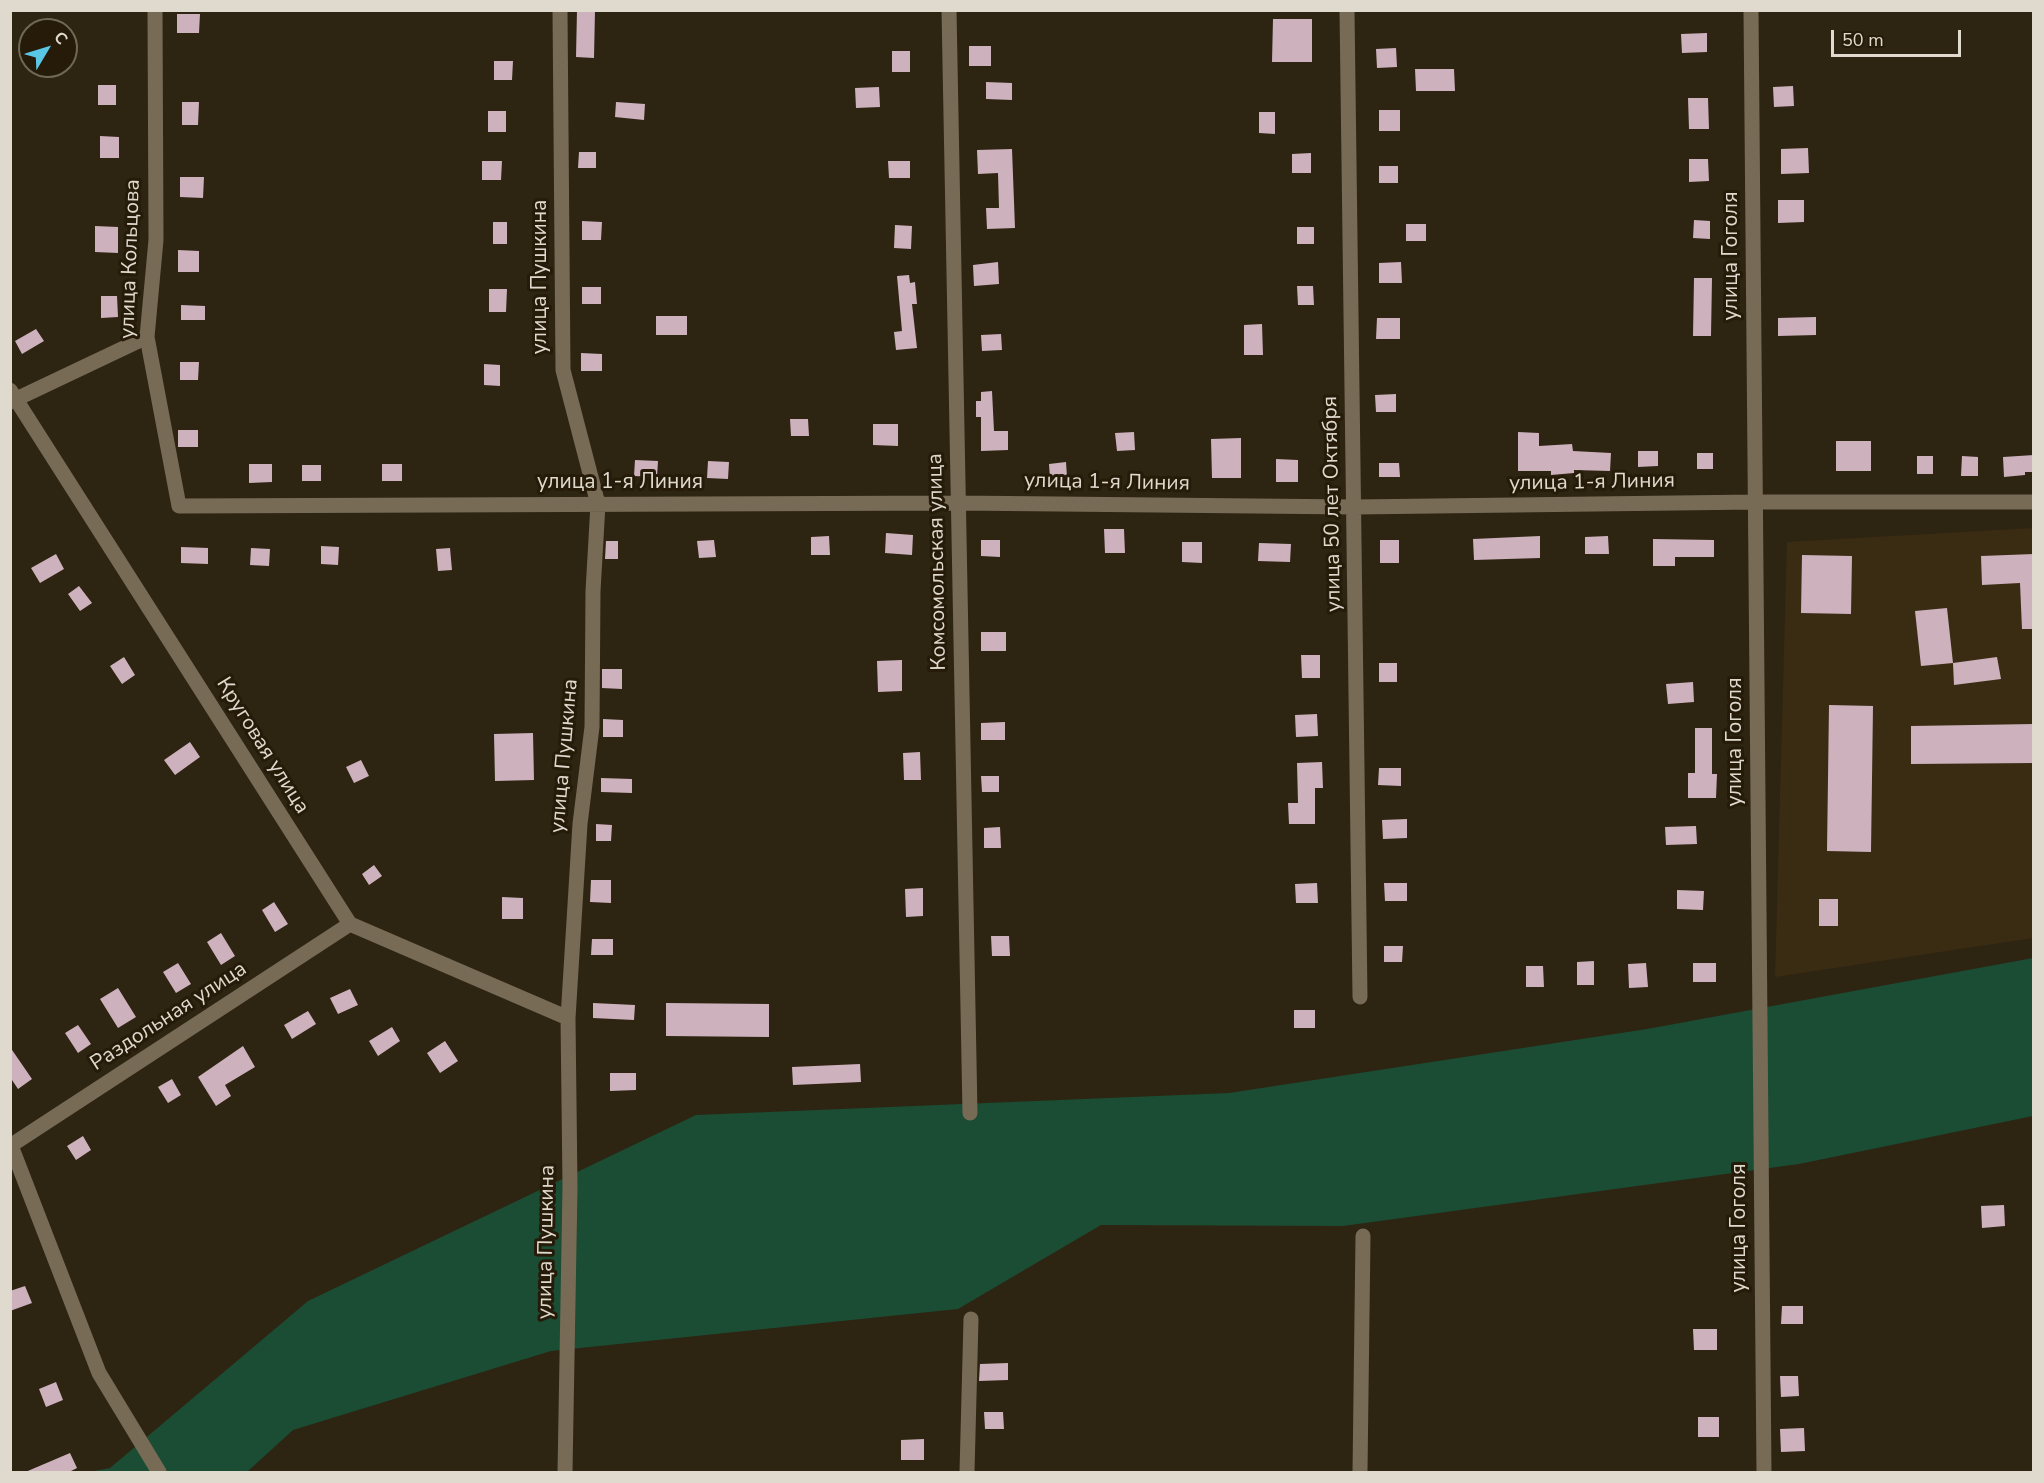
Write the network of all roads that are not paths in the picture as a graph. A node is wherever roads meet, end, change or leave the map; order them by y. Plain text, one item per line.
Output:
1 (155, 10) edge
2 (560, 10) edge
3 (949, 10) edge
4 (1347, 10) edge
5 (1751, 10) edge
6 (147, 337) junction
7 (12, 397) edge
8 (1755, 502) junction
9 (2034, 502) edge
10 (958, 503) junction
11 (598, 504) junction
12 (180, 506) joint
13 (1354, 507) junction
14 (350, 924) junction
15 (1360, 997) dead end
16 (568, 1018) junction
17 (970, 1113) dead end
18 (11, 1145) edge
19 (1363, 1236) dead end
20 (971, 1319) dead end
21 (159, 1473) edge
22 (565, 1473) edge
23 (967, 1473) edge
24 (1360, 1473) edge
25 (1764, 1473) edge

1 - 6 street, улица Кольцова
2 - 11 street, улица Пушкина
3 - 10 street, Комсомольская улица
4 - 13 street, улица 50 лет Октября
5 - 8 street, улица Гоголя
6 - 7 street
6 - 12 street, улица Кольцова
7 - 14 street, Круговая улица
8 - 9 street, улица 1-я Линия
8 - 13 street, улица 1-я Линия
8 - 25 street, улица Гоголя
10 - 11 street, улица 1-я Линия
10 - 13 street, улица 1-я Линия
10 - 17 street, Комсомольская улица
11 - 12 street, улица 1-я Линия
11 - 16 street, улица Пушкина
13 - 15 street, улица 50 лет Октября
14 - 16 street
14 - 18 street, Раздольная улица
16 - 22 street, улица Пушкина
18 - 21 street
19 - 24 street
20 - 23 street

